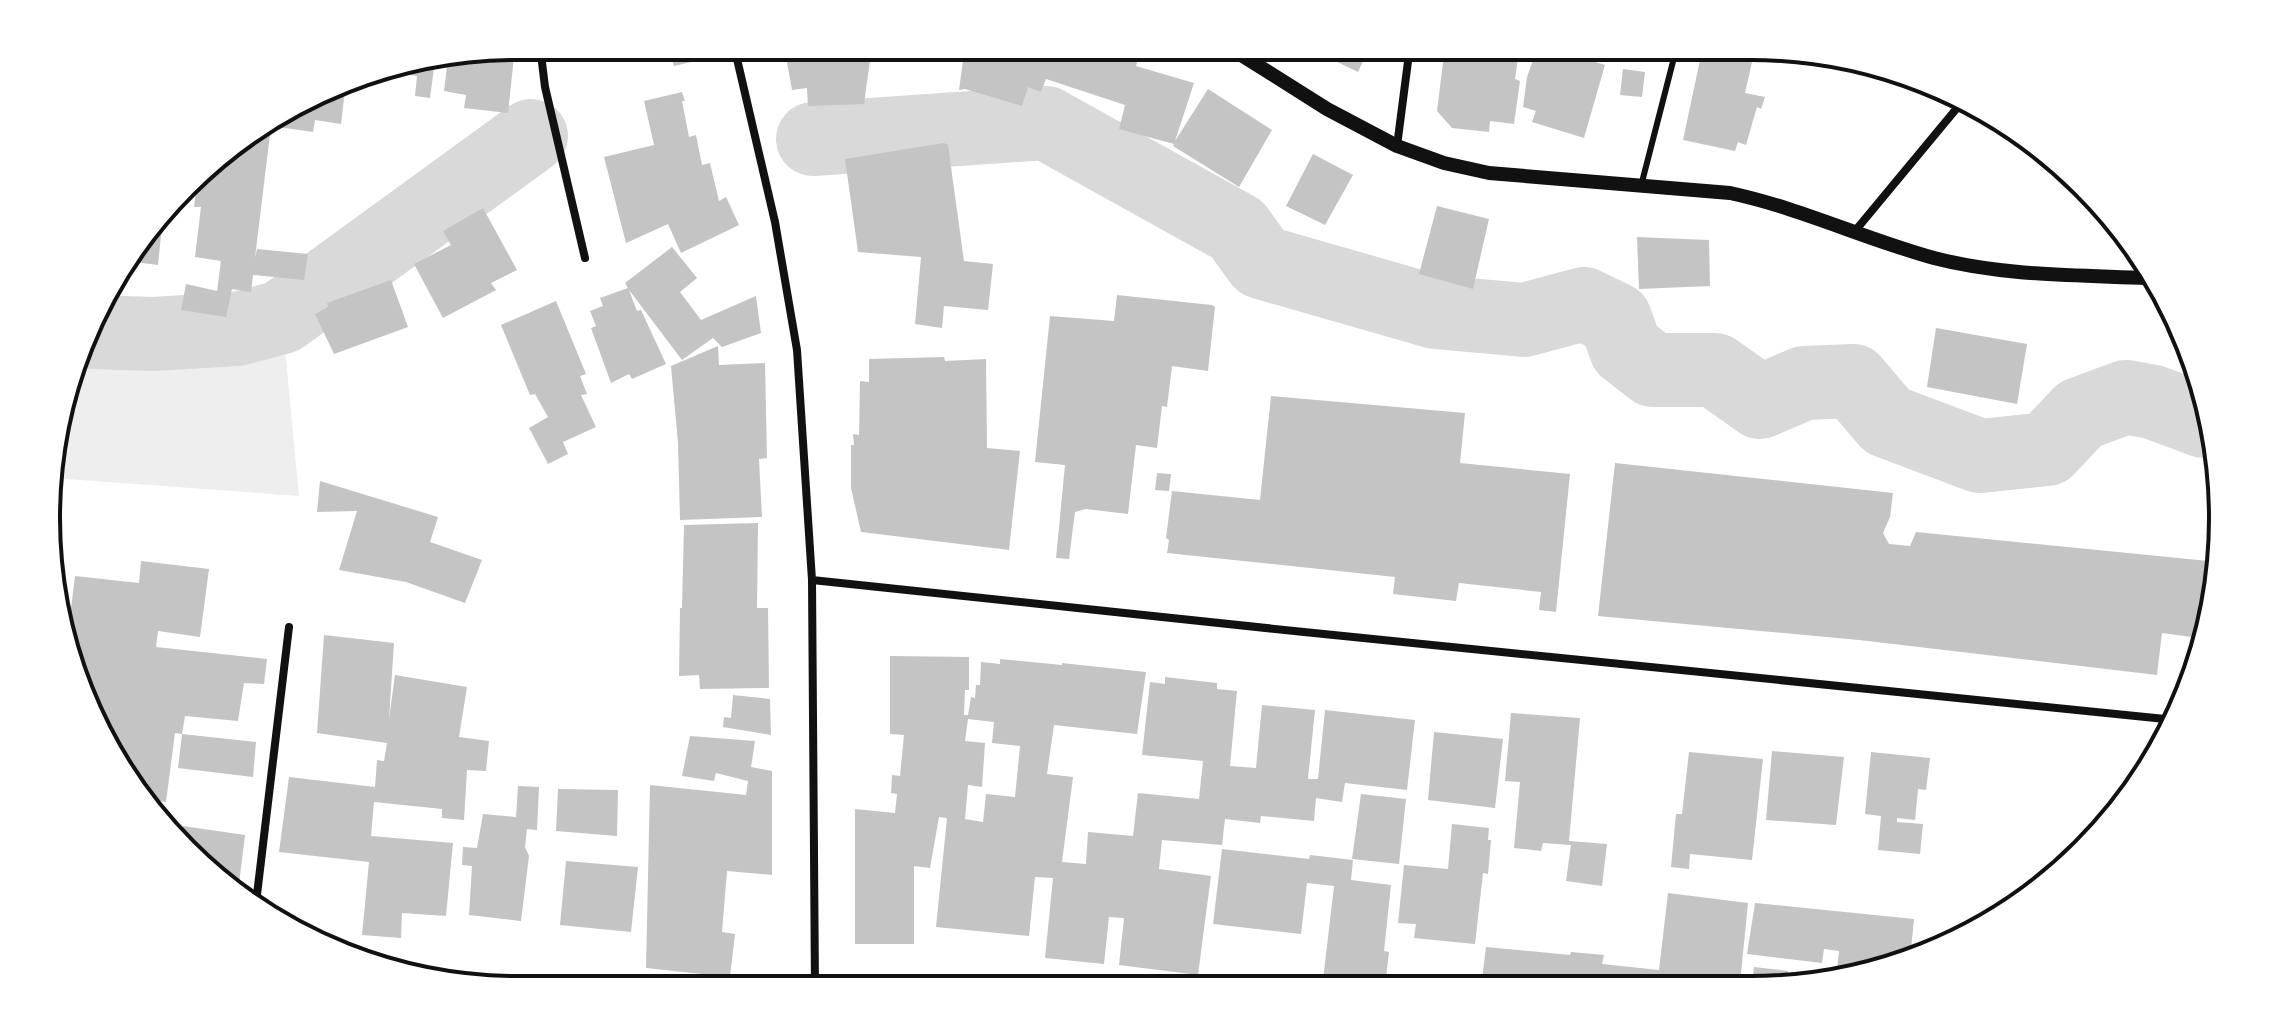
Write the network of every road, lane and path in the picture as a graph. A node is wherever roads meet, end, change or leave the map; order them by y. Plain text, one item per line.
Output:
1 (542, 60) edge
2 (737, 60) edge
3 (1249, 60) edge
4 (1408, 60) edge
5 (1673, 60) edge
6 (1957, 108) edge
7 (1397, 146) junction
8 (1641, 186) junction
9 (1855, 231) junction
10 (585, 258) dead end
11 (2141, 278) edge
12 (812, 580) junction
13 (289, 627) dead end
14 (2163, 719) edge
15 (257, 894) edge
16 (815, 976) edge

1 - 10 street
2 - 12 street
3 - 7 street
4 - 7 street
5 - 8 lane
6 - 9 street
7 - 8 street
8 - 9 street
9 - 11 street
12 - 14 street
12 - 16 street
13 - 15 street

